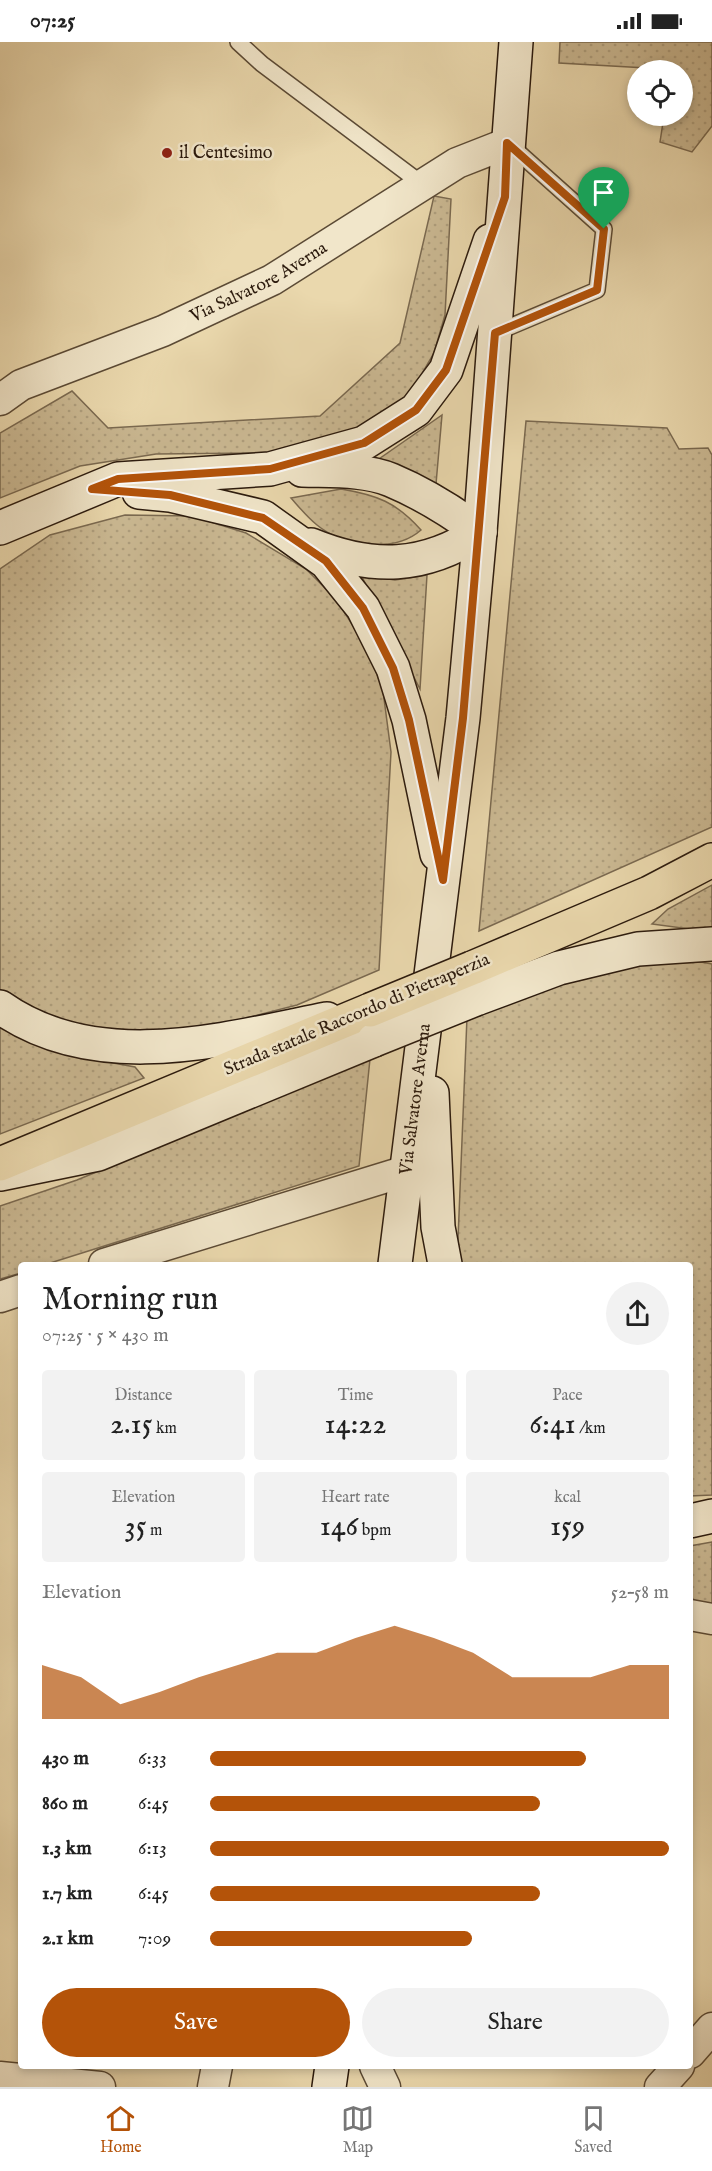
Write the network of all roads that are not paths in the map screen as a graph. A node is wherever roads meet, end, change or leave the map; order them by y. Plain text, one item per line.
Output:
1 (238, 42) edge
2 (516, 42) edge
3 (507, 143) junction
4 (422, 184) junction
5 (505, 197) junction
6 (495, 333) junction
7 (0, 400) edge
8 (270, 469) junction
9 (92, 489) junction
10 (0, 528) edge
11 (480, 532) junction
12 (292, 538) junction
13 (712, 860) edge
14 (443, 880) junction
15 (712, 944) edge
16 (474, 983) junction
17 (428, 1004) junction
18 (0, 1007) edge
19 (372, 1025) junction
20 (0, 1164) edge
21 (406, 1171) junction
22 (0, 1174) edge
23 (110, 1262) edge
24 (395, 1262) edge
25 (445, 1262) edge
26 (18, 1291) edge
27 (0, 1297) edge
28 (712, 1516) edge
29 (693, 1520) edge
30 (693, 1616) edge
31 (712, 1619) edge
32 (712, 2028) edge
33 (693, 2050) edge
34 (216, 2069) edge
35 (332, 2069) edge
36 (376, 2069) edge
37 (676, 2069) edge
38 (0, 2077) edge
39 (100, 2087) edge
40 (213, 2087) edge
41 (329, 2087) edge
42 (385, 2087) edge
43 (660, 2087) edge

1 - 4 lane
2 - 3 main road, Via Salvatore Averna
3 - 4 street, Via Salvatore Averna
3 - 5 main road, Via Salvatore Averna
3 - 6 lane
4 - 7 street, Via Salvatore Averna
5 - 6 main road, Via Salvatore Averna
5 - 8 main road
6 - 11 main road, Via Salvatore Averna
8 - 9 main road
8 - 11 main road
9 - 10 main road
9 - 12 main road
11 - 12 main road
11 - 14 main road, Via Salvatore Averna
12 - 14 main road
13 - 16 main road, Strada statale Raccordo di Pietraperzia
14 - 17 main road, Via Salvatore Averna
15 - 16 main road
16 - 19 main road, Strada statale Raccordo di Pietraperzia, bridge
17 - 21 main road, Via Salvatore Averna
17 - 25 main road
18 - 19 main road
19 - 20 main road, Strada statale Raccordo di Pietraperzia
19 - 22 main road
21 - 23 street
21 - 24 main road, Via Salvatore Averna
26 - 27 street
28 - 29 main road
30 - 31 street
32 - 33 street
34 - 40 street
35 - 41 main road
36 - 42 street
37 - 43 street
38 - 39 street

